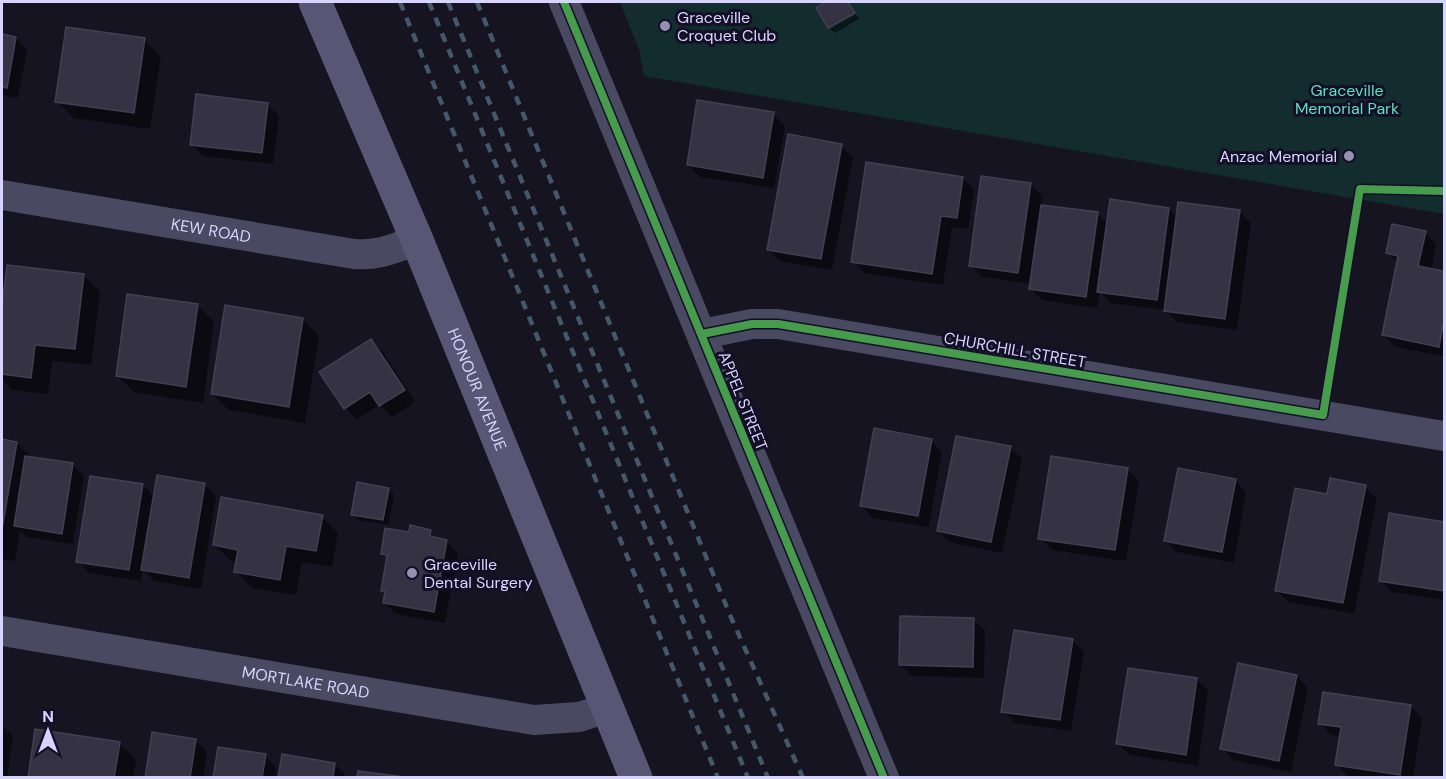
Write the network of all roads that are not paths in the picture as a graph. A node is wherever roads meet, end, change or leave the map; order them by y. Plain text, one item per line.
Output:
1 (315, 2) edge
2 (564, 2) edge
3 (2, 195) edge
4 (417, 240) junction
5 (702, 334) junction
6 (1444, 436) edge
7 (2, 631) edge
8 (608, 708) junction
9 (636, 777) edge
10 (884, 777) edge

1 - 4 main road, HONOUR AVENUE
2 - 5 street, APPEL STREET
3 - 4 street, KEW ROAD
4 - 8 main road, HONOUR AVENUE
5 - 6 street, CHURCHILL STREET
5 - 10 street, APPEL STREET
7 - 8 street, MORTLAKE ROAD
8 - 9 main road, HONOUR AVENUE

